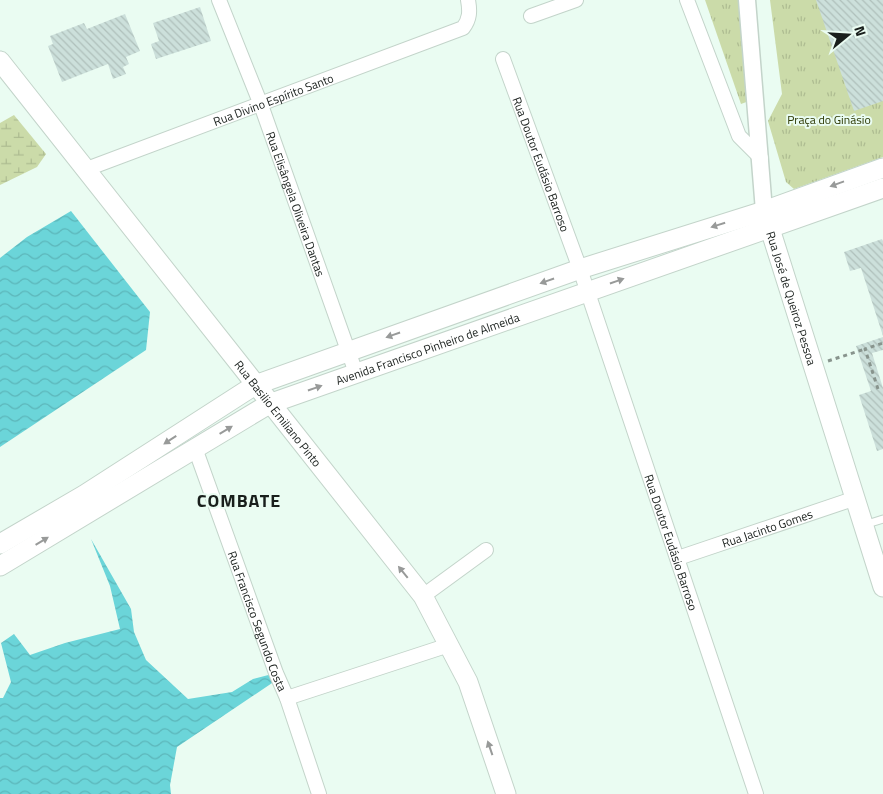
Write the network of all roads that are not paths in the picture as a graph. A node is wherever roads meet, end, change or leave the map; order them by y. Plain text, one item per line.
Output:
1 (219, 0) edge
2 (468, 0) edge
3 (576, 0) edge
4 (687, 0) edge
5 (747, 0) edge
6 (532, 16) dead end
7 (503, 59) dead end
8 (0, 61) edge
9 (261, 105) junction
10 (761, 158) junction
11 (883, 168) edge
12 (84, 170) junction
13 (883, 188) edge
14 (767, 219) junction
15 (580, 269) junction
16 (587, 291) junction
17 (349, 350) junction
18 (356, 374) junction
19 (255, 385) junction
20 (269, 404) junction
21 (195, 448) junction
22 (129, 466) junction
23 (138, 483) junction
24 (856, 498) junction
25 (883, 519) edge
26 (864, 525) junction
27 (0, 544) edge
28 (486, 550) dead end
29 (678, 558) junction
30 (0, 566) edge
31 (880, 567) edge
32 (883, 587) edge
33 (423, 596) junction
34 (449, 645) junction
35 (287, 698) junction
36 (319, 794) edge
37 (506, 794) edge
38 (756, 794) edge

1 - 9 street, Rua Elisângela Oliveira Dantas
2 - 9 street, Rua Divino Espírito Santo
3 - 6 street
4 - 10 street
5 - 10 street, Rua José de Queiroz Pessoa
7 - 15 street, Rua Doutor Eudásio Barroso
8 - 12 main road, Rua Basilio Emiliano Pinto
9 - 12 street, Rua Divino Espírito Santo
9 - 17 street, Rua Elisângela Oliveira Dantas
10 - 14 street, Rua José de Queiroz Pessoa
11 -> 14 main road, Avenida Francisco Pinheiro de Almeida
12 - 19 main road, Rua Basilio Emiliano Pinto
13 - 14 main road, Avenida Francisco Pinheiro de Almeida
14 -> 15 main road, Avenida Francisco Pinheiro de Almeida
16 -> 14 main road, Avenida Francisco Pinheiro de Almeida
14 - 24 main road, Rua José de Queiroz Pessoa
15 - 16 street, Rua Doutor Eudásio Barroso
15 -> 17 main road, Avenida Francisco Pinheiro de Almeida
16 - 18 main road, Avenida Francisco Pinheiro de Almeida
16 - 29 street, Rua Doutor Eudásio Barroso
17 - 18 street, Rua Elisângela Oliveira Dantas
17 - 19 main road, Avenida Francisco Pinheiro de Almeida
20 -> 18 main road, Avenida Francisco Pinheiro de Almeida
19 - 20 main road, Rua Basilio Emiliano Pinto
19 -> 22 main road, Avenida Francisco Pinheiro de Almeida
21 -> 20 main road, Avenida Francisco Pinheiro de Almeida
33 -> 20 main road, Rua Basilio Emiliano Pinto
21 - 23 main road, Avenida Francisco Pinheiro de Almeida
21 - 35 street, Rua Francisco Segundo Costa
22 - 23 main road
22 - 27 main road, Avenida Francisco Pinheiro de Almeida
30 -> 23 main road, Avenida Francisco Pinheiro de Almeida
24 - 26 main road, Rua José de Queiroz Pessoa
24 - 29 street, Rua Jacinto Gomes
25 - 26 lane
26 - 31 main road, Rua José de Queiroz Pessoa
28 - 33 street
29 - 38 street, Rua Doutor Eudásio Barroso
31 - 32 main road, Rua José de Queiroz Pessoa
33 - 34 main road, Rua Basilio Emiliano Pinto
34 - 35 street
37 -> 34 main road, Rua Basilio Emiliano Pinto
35 - 36 street, Rua Francisco Segundo Costa

